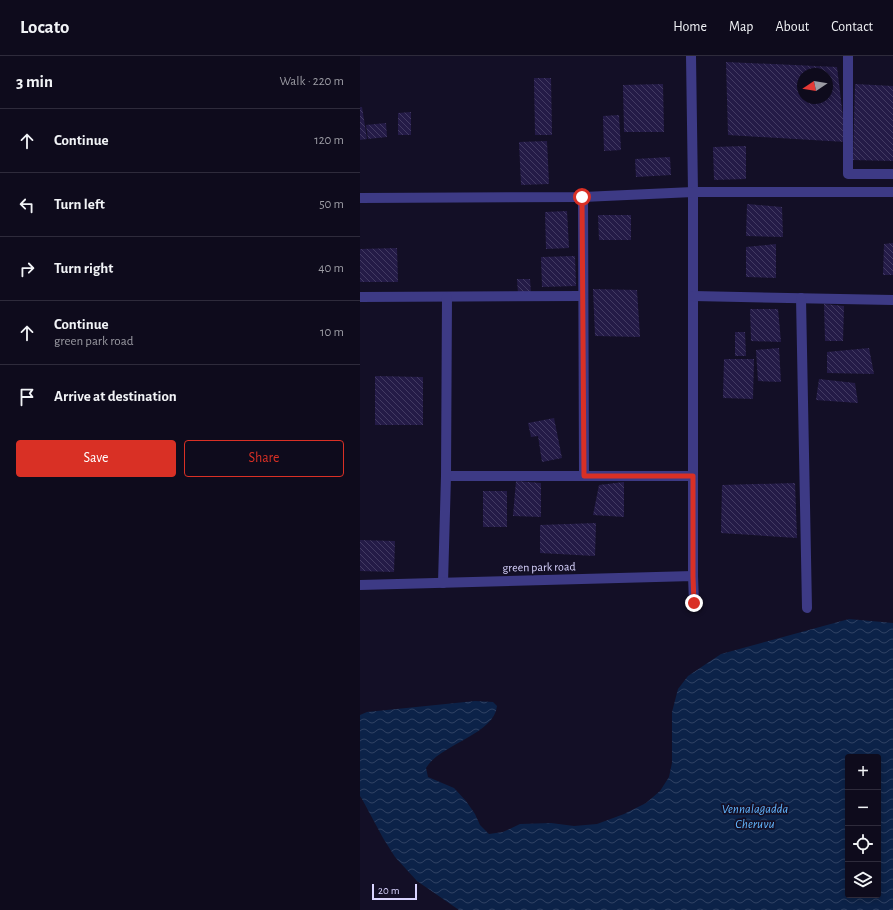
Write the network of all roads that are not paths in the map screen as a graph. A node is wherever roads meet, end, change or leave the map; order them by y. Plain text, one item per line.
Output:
1 (691, 56) edge
2 (848, 56) edge
3 (893, 174) edge
4 (693, 192) junction
5 (893, 192) edge
6 (582, 197) junction
7 (360, 198) edge
8 (583, 296) junction
9 (693, 296) junction
10 (360, 297) edge
11 (447, 297) junction
12 (801, 298) junction
13 (893, 300) edge
14 (446, 476) junction
15 (584, 476) junction
16 (693, 476) junction
17 (693, 576) junction
18 (443, 583) junction
19 (360, 585) edge
20 (694, 603) dead end
21 (807, 608) dead end

1 - 4 street
2 - 3 street
4 - 5 street
4 - 6 street
4 - 9 street
6 - 7 street
6 - 8 street
8 - 11 street
8 - 15 street
9 - 12 street
9 - 16 street
10 - 11 street
11 - 14 street
12 - 13 street
12 - 21 street
14 - 15 street
14 - 18 street
15 - 16 street
16 - 17 street
17 - 18 street, green park road
17 - 20 street
18 - 19 street, green park road

